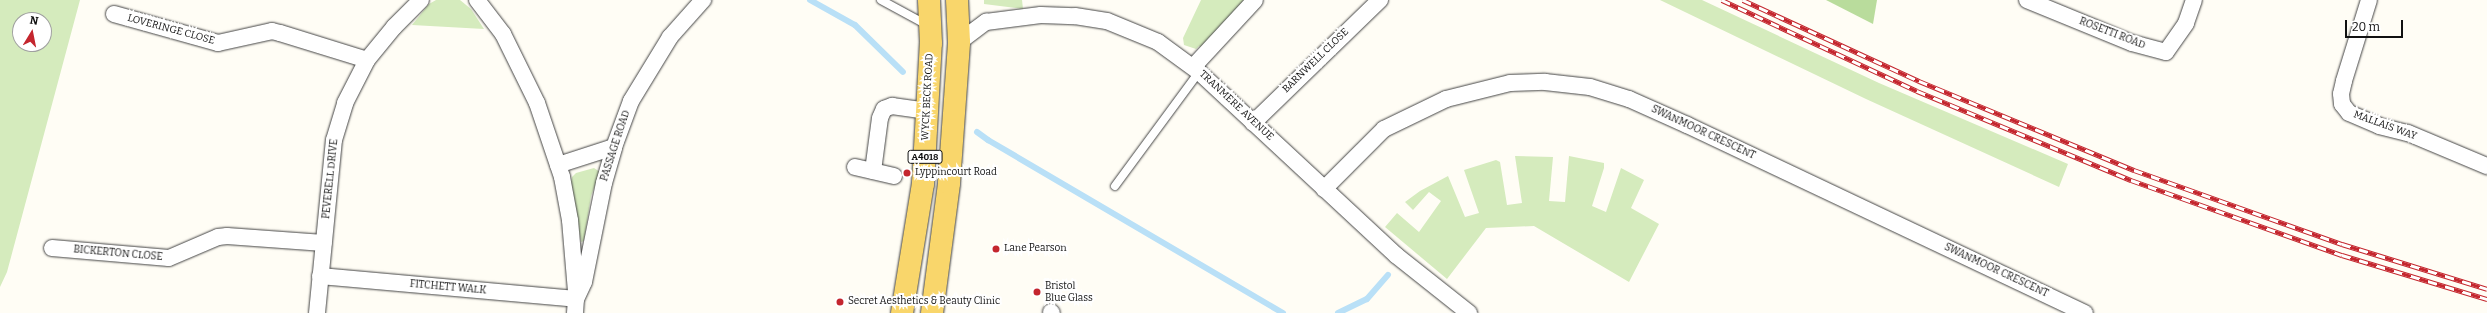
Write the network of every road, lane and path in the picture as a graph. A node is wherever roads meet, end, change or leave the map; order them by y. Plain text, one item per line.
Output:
1 (421, 0) edge
2 (478, 0) edge
3 (703, 0) edge
4 (880, 0) edge
5 (929, 0) edge
6 (957, 0) edge
7 (1254, 0) edge
8 (1380, 0) edge
9 (2026, 0) edge
10 (2194, 0) edge
11 (2369, 0) edge
12 (114, 14) dead end
13 (931, 28) junction
14 (959, 42) junction
15 (368, 60) junction
16 (1196, 70) junction
17 (928, 111) junction
18 (1253, 123) junction
19 (614, 147) junction
20 (558, 166) junction
21 (2487, 166) edge
22 (855, 167) dead end
23 (873, 171) junction
24 (894, 176) dead end
25 (1115, 186) dead end
26 (1324, 189) junction
27 (324, 243) junction
28 (52, 248) dead end
29 (320, 276) junction
30 (576, 306) edge
31 (317, 313) edge
32 (902, 313) edge
33 (932, 313) edge
34 (1469, 313) edge
35 (2085, 313) edge

1 - 15 street, PEVERELL DRIVE
2 - 20 street
3 - 19 street, PASSAGE ROAD
4 - 13 lane
5 - 13 main road, WYCK BECK ROAD / A4018
6 - 14 main road, A4018
7 - 16 street
8 - 18 street, BARNWELL CLOSE
9 - 10 street, ROSETTI ROAD
11 - 21 street, MALLAIS WAY
12 - 15 street, LOVERINGE CLOSE
13 - 17 main road, WYCK BECK ROAD / A4018
14 - 16 street, TRANMERE AVENUE
14 - 33 main road, A4018
15 - 27 street, PEVERELL DRIVE
16 - 18 street, TRANMERE AVENUE
16 - 25 lane
17 - 23 street
17 - 32 main road, WYCK BECK ROAD / A4018
18 - 26 street, TRANMERE AVENUE
19 - 20 street
19 - 30 street, PASSAGE ROAD
20 - 30 street
22 - 23 street
23 - 24 street
26 - 34 street, TRANMERE AVENUE
26 - 35 street, SWANMOOR CRESCENT
27 - 28 street, BICKERTON CLOSE
27 - 29 street, PEVERELL DRIVE
29 - 30 street, FITCHETT WALK
29 - 31 street, PEVERELL DRIVE

